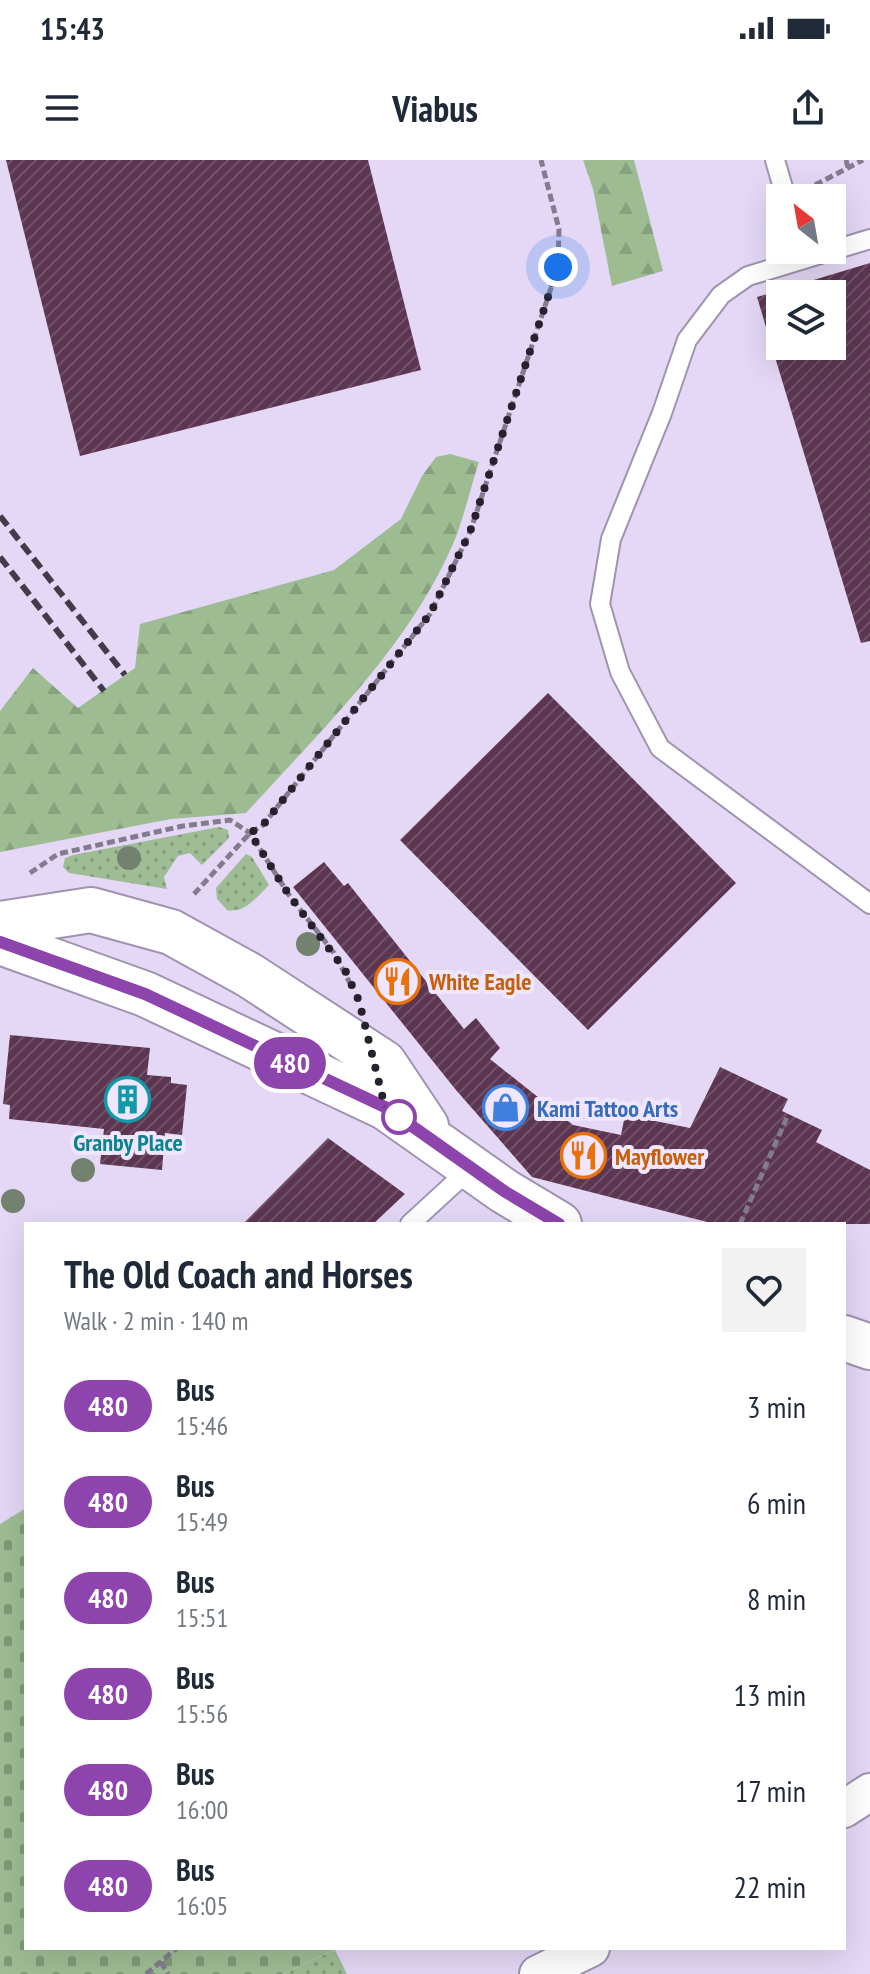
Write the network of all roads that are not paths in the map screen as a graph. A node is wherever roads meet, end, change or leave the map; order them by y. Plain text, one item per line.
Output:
1 (775, 160) edge
2 (782, 184) edge
3 (870, 239) edge
4 (846, 245) edge
5 (779, 264) edge
6 (870, 904) edge
7 (0, 924) edge
8 (0, 942) edge
9 (455, 1156) junction
10 (411, 1222) edge
11 (556, 1222) edge
12 (846, 1339) edge
13 (870, 1347) edge
14 (870, 1792) edge
15 (846, 1808) edge
16 (587, 1950) edge
17 (538, 1974) edge

1 - 2 lane
3 - 4 lane
5 - 6 lane
7 - 9 main road
8 - 9 main road
9 - 10 lane
9 - 11 main road
12 - 13 main road
14 - 15 street
16 - 17 street

